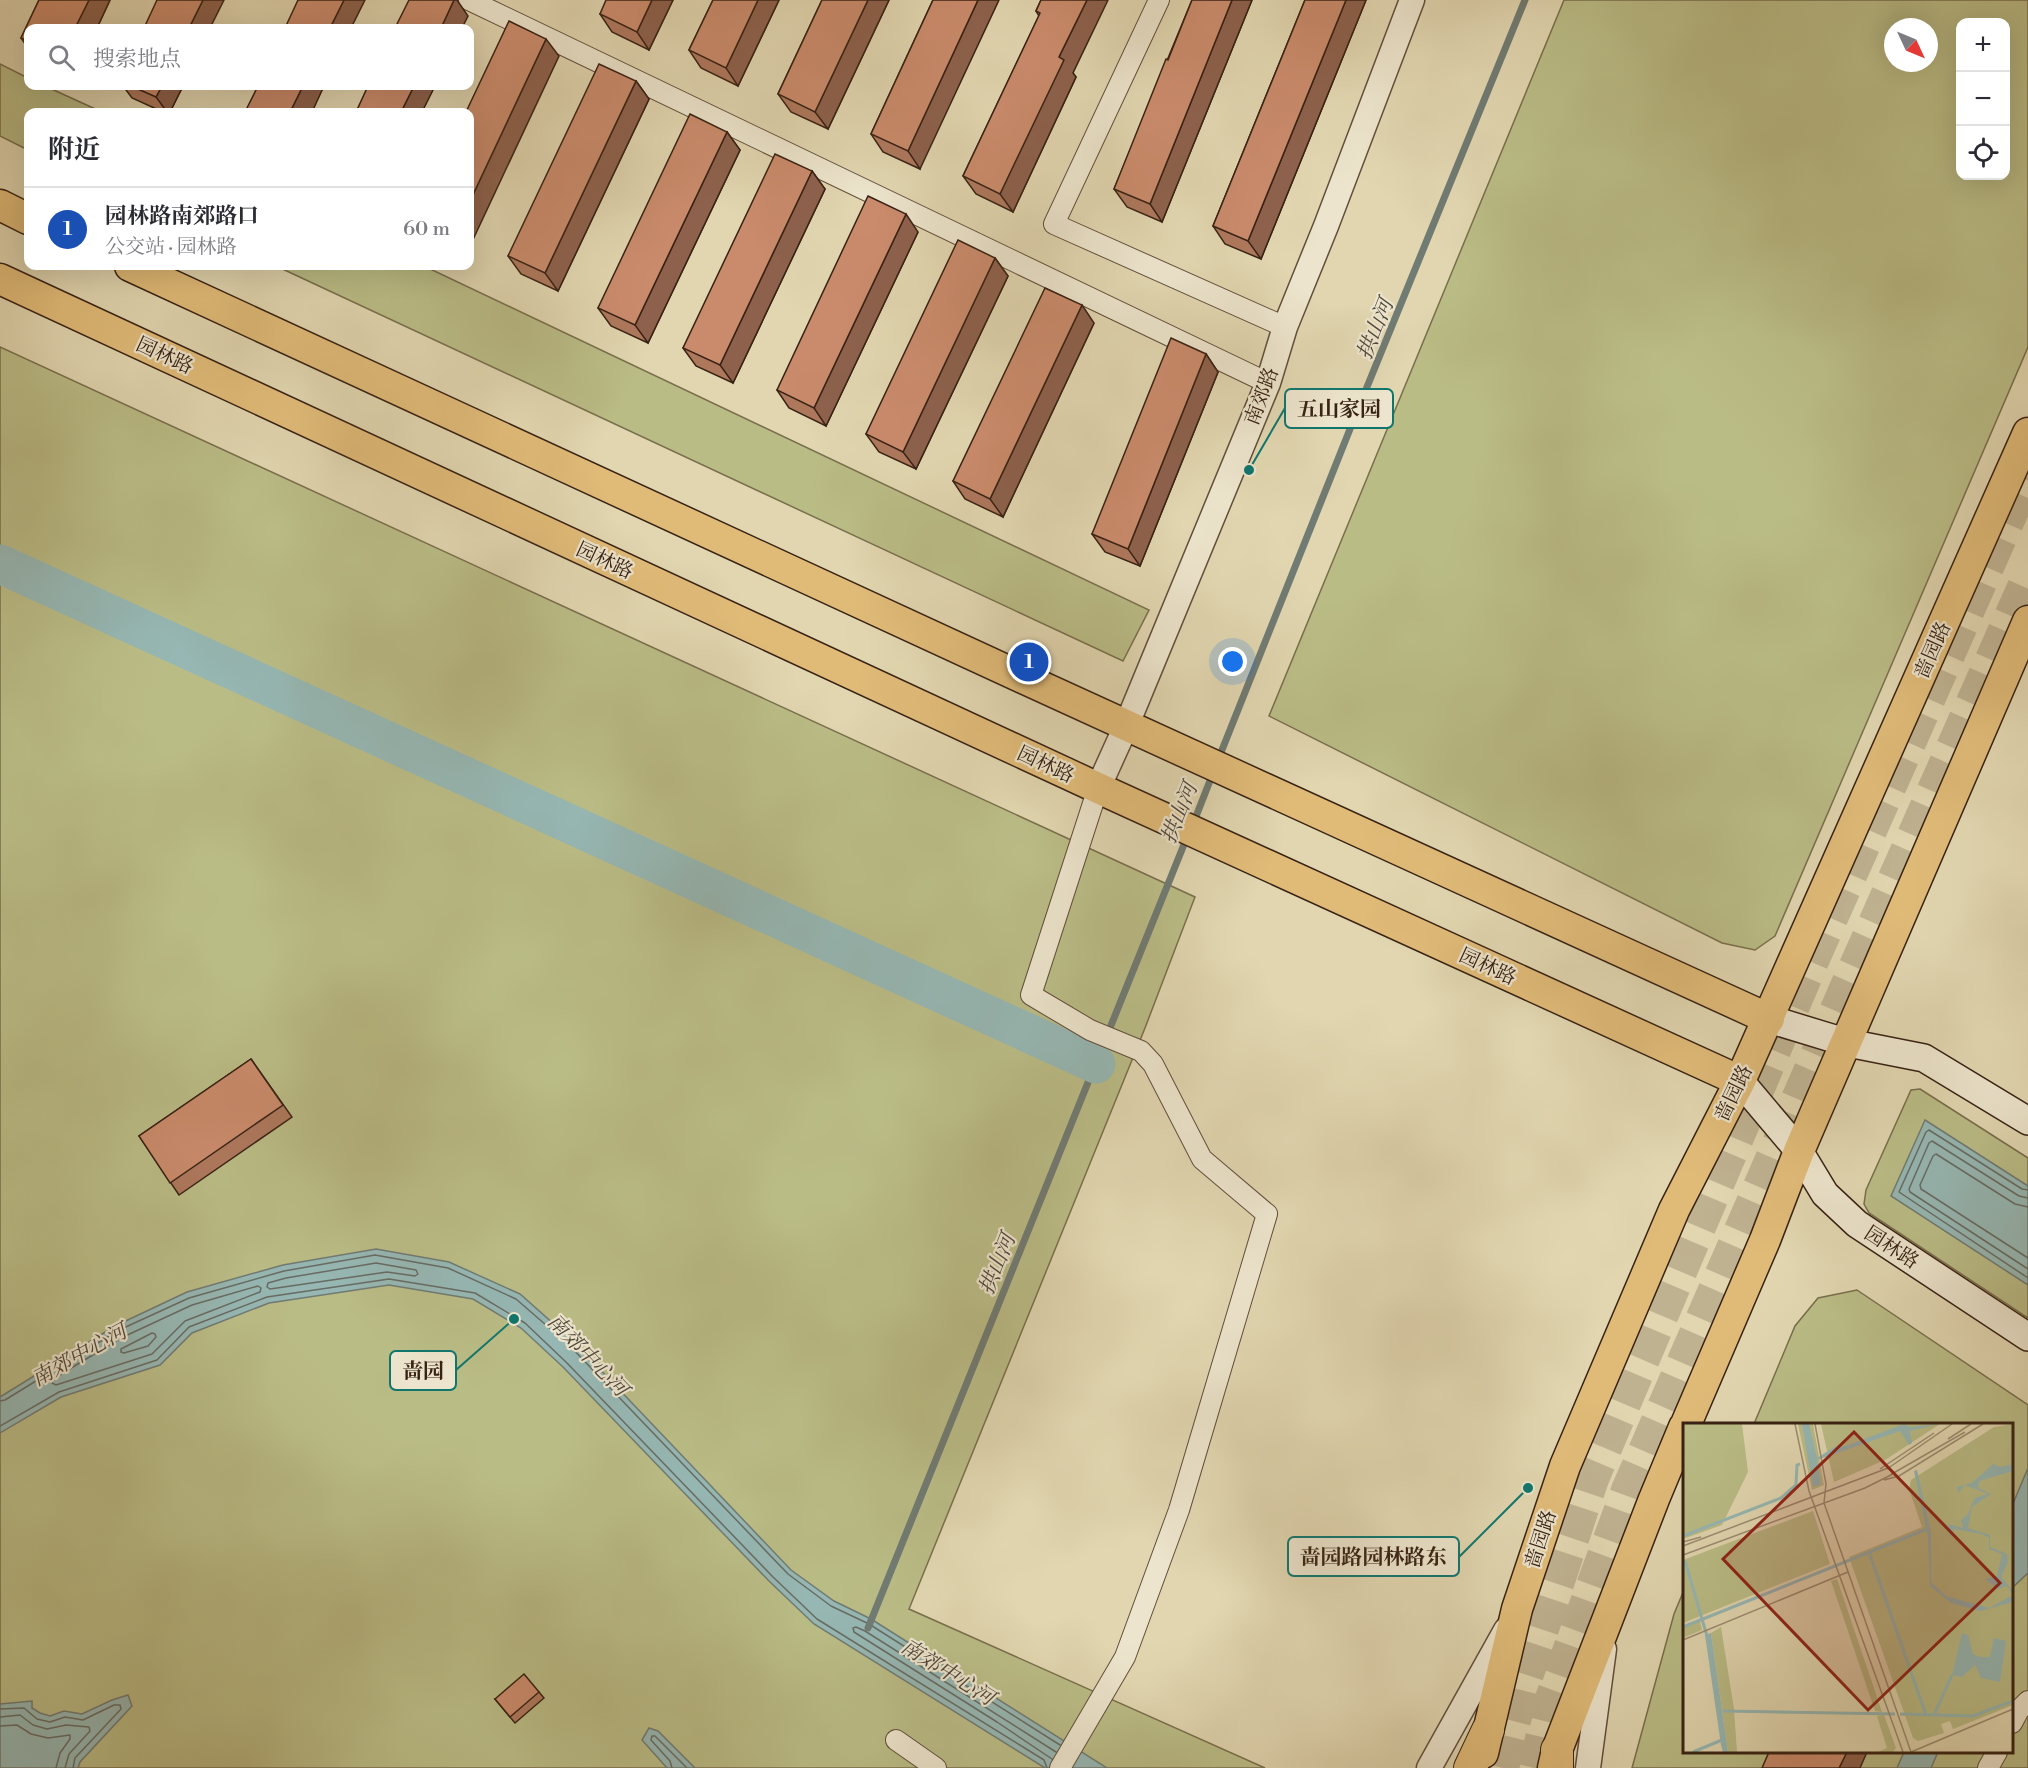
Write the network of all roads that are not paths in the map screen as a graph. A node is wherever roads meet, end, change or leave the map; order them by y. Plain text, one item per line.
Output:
1 (470, 0) edge
2 (1159, 0) edge
3 (1412, 0) edge
4 (0, 206) edge
5 (24, 217) edge
6 (139, 270) edge
7 (0, 279) edge
8 (1285, 327) junction
9 (1268, 383) junction
10 (2028, 433) edge
11 (2028, 621) edge
12 (1127, 724) junction
13 (1098, 788) junction
14 (1768, 1019) junction
15 (1848, 1042) junction
16 (1740, 1081) junction
17 (2028, 1121) edge
18 (1799, 1151) junction
19 (2028, 1337) edge
20 (1686, 1423) edge
21 (1683, 1431) edge
22 (1517, 1610) junction
23 (1609, 1616) junction
24 (2028, 1701) edge
25 (2013, 1721) edge
26 (1488, 1730) junction
27 (896, 1740) dead end
28 (1996, 1753) edge
29 (1556, 1762) edge
30 (936, 1768) edge
31 (1060, 1768) edge
32 (1429, 1768) edge
33 (1470, 1768) edge
34 (1479, 1768) edge
35 (1588, 1768) edge
36 (1988, 1768) edge

1 - 9 street
2 - 8 street
3 - 8 street, 南郊路
4 - 5 main road
6 - 12 main road
7 - 13 main road, 园林路
8 - 9 street, 南郊路
9 - 12 street, 南郊路
10 - 14 main road, 啬园路
11 - 15 main road
12 - 13 street, 南郊路
12 - 14 main road
13 - 16 main road, 园林路
13 - 31 street
14 - 15 main road
14 - 16 main road, 啬园路
15 - 17 main road
15 - 18 main road
16 - 18 main road, 园林路
16 - 22 main road, 啬园路
18 - 19 main road, 园林路
18 - 20 main road
21 - 23 main road
22 - 26 main road, 啬园路
22 - 32 street
23 - 29 main road
23 - 35 street
24 - 25 street
26 - 33 highway
26 - 34 main road, 啬园路
27 - 30 street
28 - 36 street

